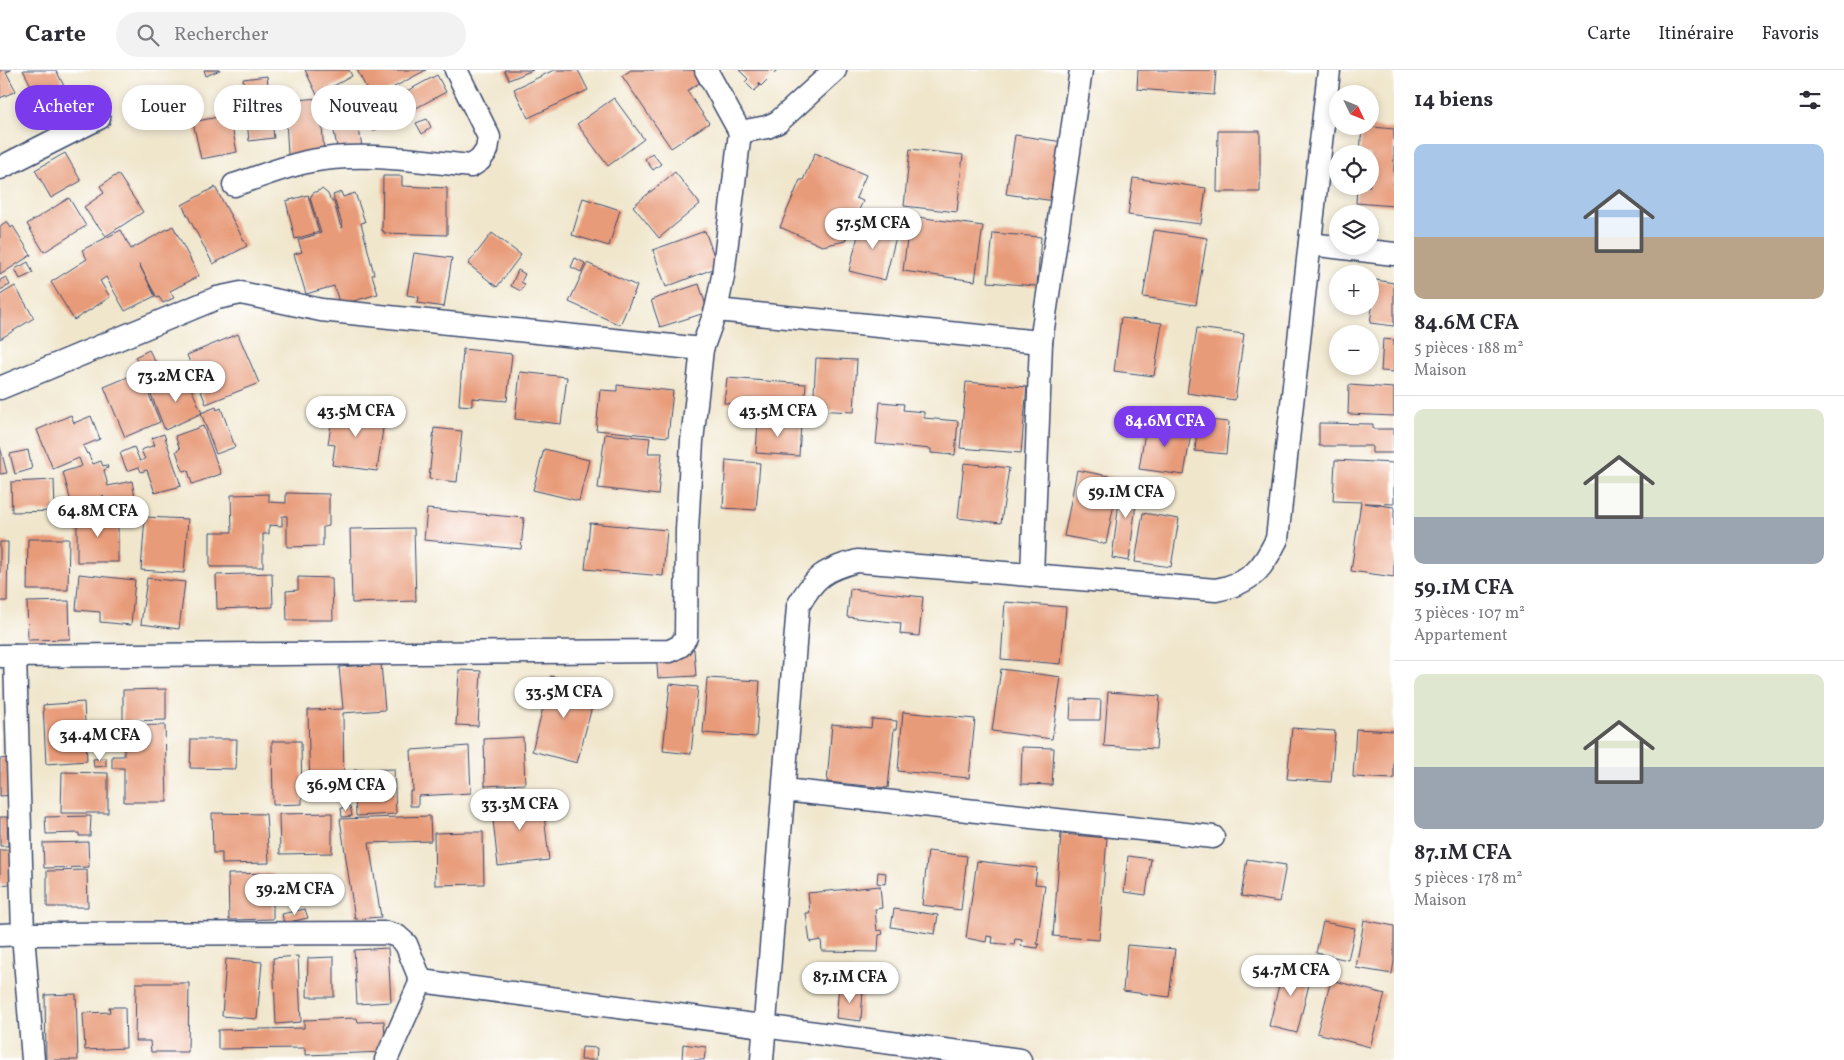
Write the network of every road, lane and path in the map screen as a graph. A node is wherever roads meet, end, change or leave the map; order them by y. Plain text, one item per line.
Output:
1 (456, 70) edge
2 (706, 70) edge
3 (835, 70) edge
4 (1081, 70) edge
5 (1329, 70) edge
6 (75, 130) edge
7 (740, 132) junction
8 (0, 168) edge
9 (234, 185) dead end
10 (1310, 244) junction
11 (1394, 254) edge
12 (716, 310) junction
13 (1041, 342) junction
14 (702, 349) junction
15 (0, 388) edge
16 (1032, 575) junction
17 (8, 656) edge
18 (784, 790) junction
19 (1213, 837) dead end
20 (24, 934) junction
21 (0, 935) edge
22 (421, 981) junction
23 (766, 1027) junction
24 (33, 1060) edge
25 (386, 1060) edge
26 (762, 1060) edge
27 (1020, 1060) edge

1 - 9 street
2 - 7 street
3 - 7 street
4 - 13 street
5 - 10 street
6 - 8 street
7 - 12 street
10 - 11 street
10 - 16 street
12 - 13 street
12 - 14 street
13 - 16 street
14 - 15 street
14 - 17 street
16 - 18 street
17 - 20 street
18 - 19 street
18 - 23 street
20 - 21 street
20 - 22 street
20 - 24 street
22 - 23 street
22 - 25 street
23 - 26 street
23 - 27 street

